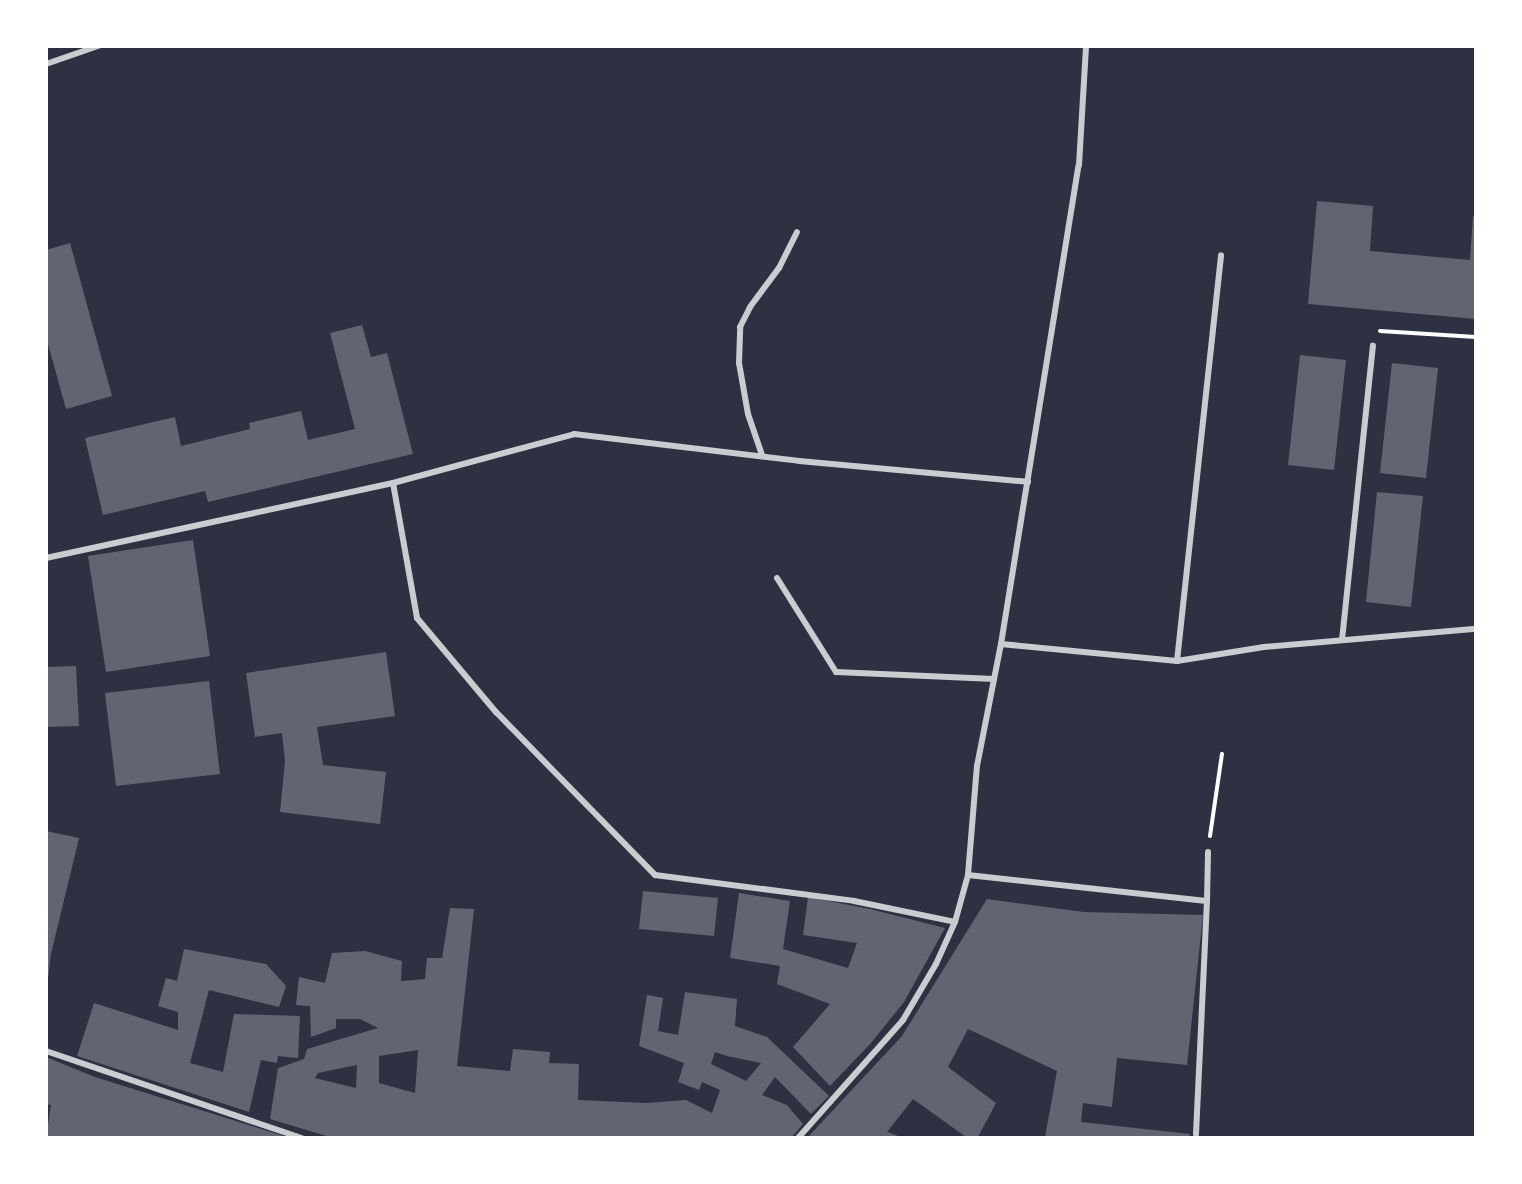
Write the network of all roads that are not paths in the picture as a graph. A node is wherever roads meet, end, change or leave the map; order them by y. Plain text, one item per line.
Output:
1 (98, 46) edge
2 (1086, 46) edge
3 (46, 64) edge
4 (797, 232) dead end
5 (1221, 255) dead end
6 (1372, 346) road end
7 (762, 455) junction
8 (1028, 482) junction
9 (393, 483) junction
10 (46, 558) edge
11 (777, 578) dead end
12 (1476, 629) edge
13 (1342, 640) junction
14 (1001, 644) junction
15 (1177, 661) junction
16 (994, 679) junction
17 (1208, 852) road end
18 (968, 875) junction
19 (1207, 901) junction
20 (955, 922) junction
21 (47, 1052) edge
22 (1196, 1134) dead end
23 (302, 1137) edge
24 (798, 1137) edge

1 - 3 street
2 - 8 street
4 - 7 street
5 - 15 street
6 - 13 street
7 - 8 street
7 - 9 street
8 - 14 street
9 - 10 street
9 - 20 street
11 - 16 street
12 - 13 street
13 - 15 street
14 - 15 street
14 - 16 street
16 - 18 street
17 - 19 street
18 - 19 street
18 - 20 street
19 - 22 street
20 - 24 street
21 - 23 street

